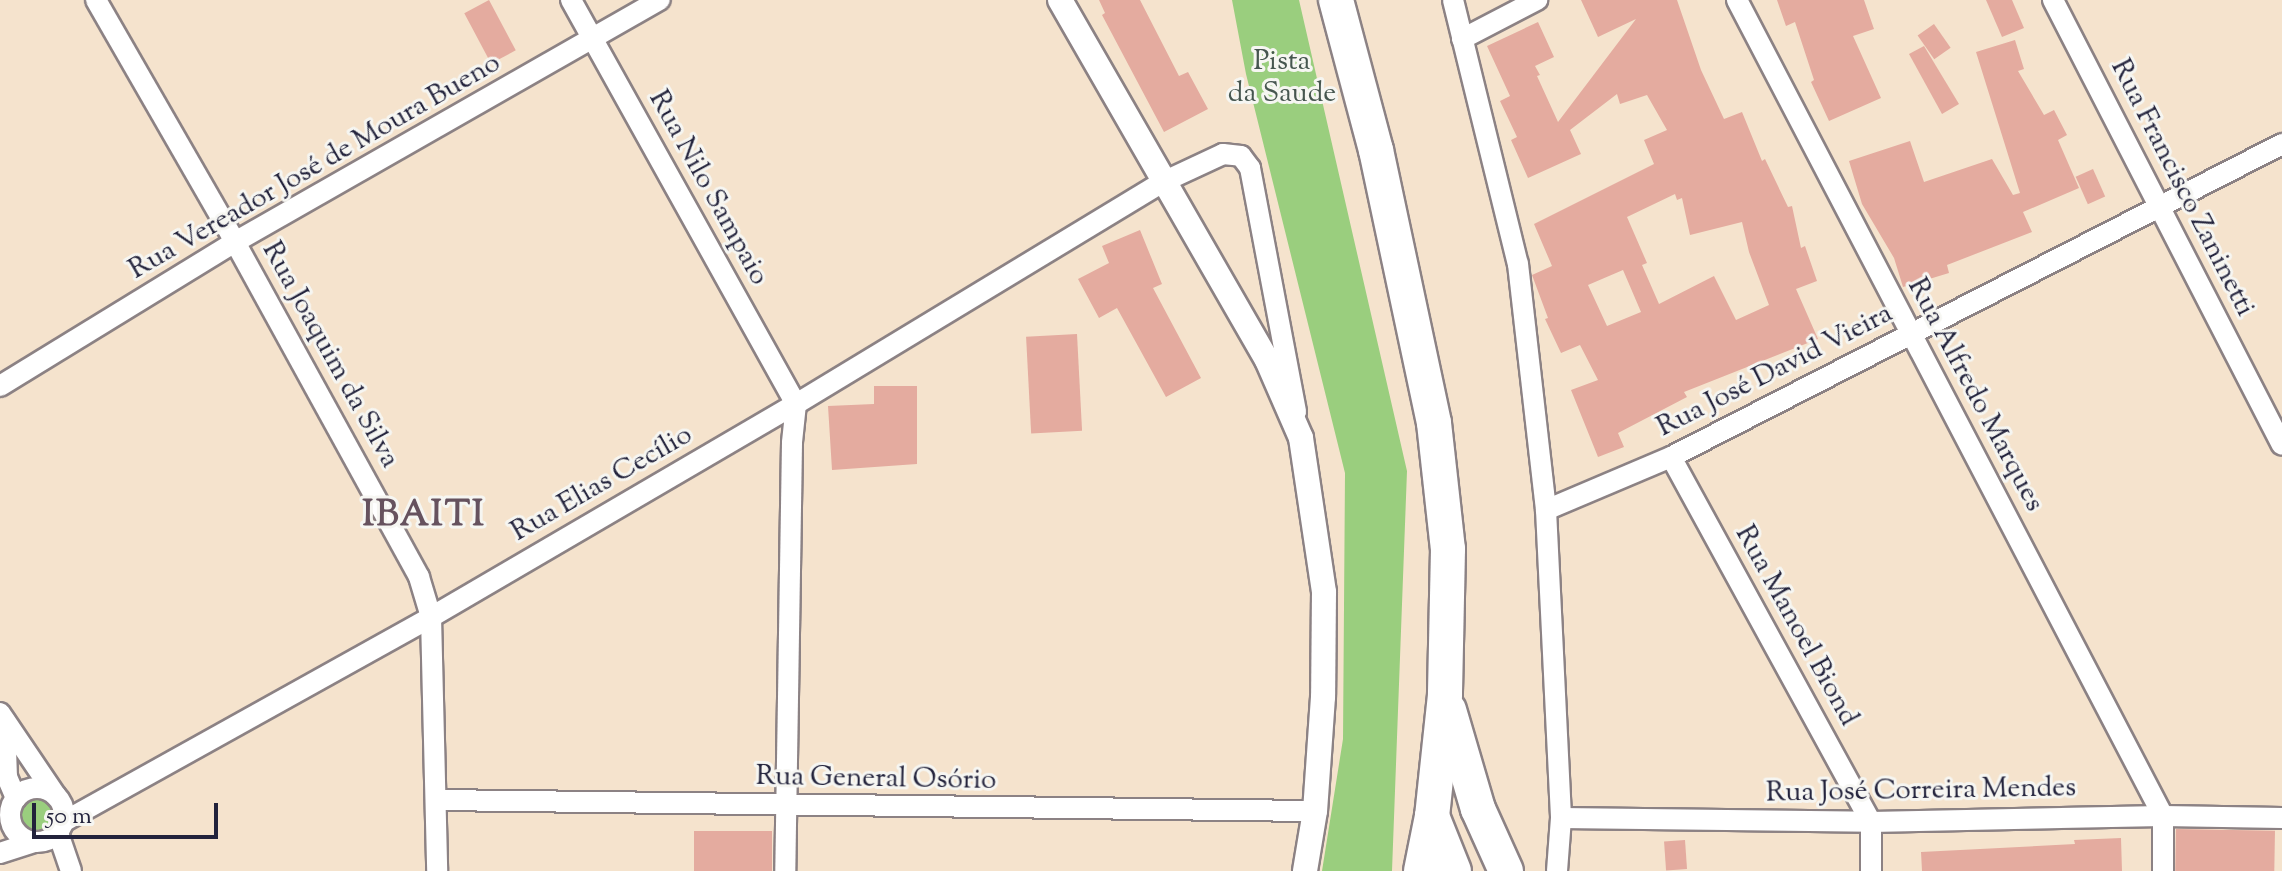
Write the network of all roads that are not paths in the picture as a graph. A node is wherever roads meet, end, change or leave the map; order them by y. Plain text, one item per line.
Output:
1 (96, 0) edge
2 (571, 0) edge
3 (660, 0) edge
4 (1060, 0) edge
5 (1336, 0) edge
6 (1453, 0) edge
7 (1537, 0) edge
8 (1737, 0) edge
9 (2053, 0) edge
10 (593, 38) junction
11 (1462, 39) junction
12 (2282, 144) edge
13 (1163, 182) junction
14 (2160, 206) junction
15 (235, 242) junction
16 (1911, 333) junction
17 (0, 386) edge
18 (796, 404) junction
19 (1301, 438) junction
20 (2282, 445) edge
21 (1671, 457) junction
22 (1546, 510) junction
23 (431, 617) junction
24 (1445, 695) junction
25 (2, 717) edge
26 (56, 796) junction
27 (436, 800) junction
28 (784, 806) junction
29 (8, 810) edge
30 (1315, 811) junction
31 (1432, 816) junction
32 (2163, 816) junction
33 (1561, 818) junction
34 (2282, 818) edge
35 (1871, 822) junction
36 (60, 827) junction
37 (34, 842) junction
38 (0, 853) edge
39 (71, 871) edge
40 (437, 871) edge
41 (785, 871) edge
42 (1305, 871) edge
43 (1421, 871) edge
44 (1454, 871) edge
45 (1506, 871) edge
46 (1557, 871) edge
47 (1871, 871) edge
48 (2163, 871) edge

1 - 15 street, Rua Joaquim da Silva
2 - 10 street, Rua Nilo Sampaio
3 - 10 street, Rua Vereador José de Moura Bueno
4 - 13 street
5 - 24 highway
6 - 11 street
7 - 11 street
8 - 16 street, Rua Alfredo Marques
9 - 14 street, Rua Francisco Zaninetti
10 - 15 street, Rua Vereador José de Moura Bueno
10 - 18 street, Rua Nilo Sampaio
11 - 22 street
12 - 14 street, Rua José David Vieira
13 - 18 street, Rua Elias Cecílio
13 - 19 street
13 - 19 street, Rua Elias Cecílio
14 - 16 street, Rua José David Vieira
14 - 20 street, Rua Francisco Zaninetti
15 - 17 street, Rua Vereador José de Moura Bueno
15 - 23 street, Rua Joaquim da Silva
16 - 21 street, Rua José David Vieira
16 - 32 street, Rua Alfredo Marques
18 - 23 street, Rua Elias Cecílio
18 - 28 street
19 - 30 street
21 - 22 street, Rua José David Vieira
21 - 35 street, Rua Manoel Biond
22 - 33 street
23 - 27 street, Rua Joaquim da Silva
23 - 36 street, Rua Elias Cecílio
24 - 31 highway
24 - 45 highway
25 - 26 street
25 - 29 street
26 - 29 street
26 - 36 street
27 - 28 street, Rua General Osório
27 - 40 street, Rua Joaquim da Silva
28 - 30 street, Rua General Osório
28 - 41 street
29 - 37 street
30 - 42 street
31 - 43 highway
31 - 44 highway
32 - 34 street, Rua José Correira Mendes
32 - 35 street, Rua José Correira Mendes
32 - 48 street
33 - 35 street, Rua José Correira Mendes
33 - 46 street
35 - 47 street
36 - 37 street
36 - 39 street
37 - 38 street

